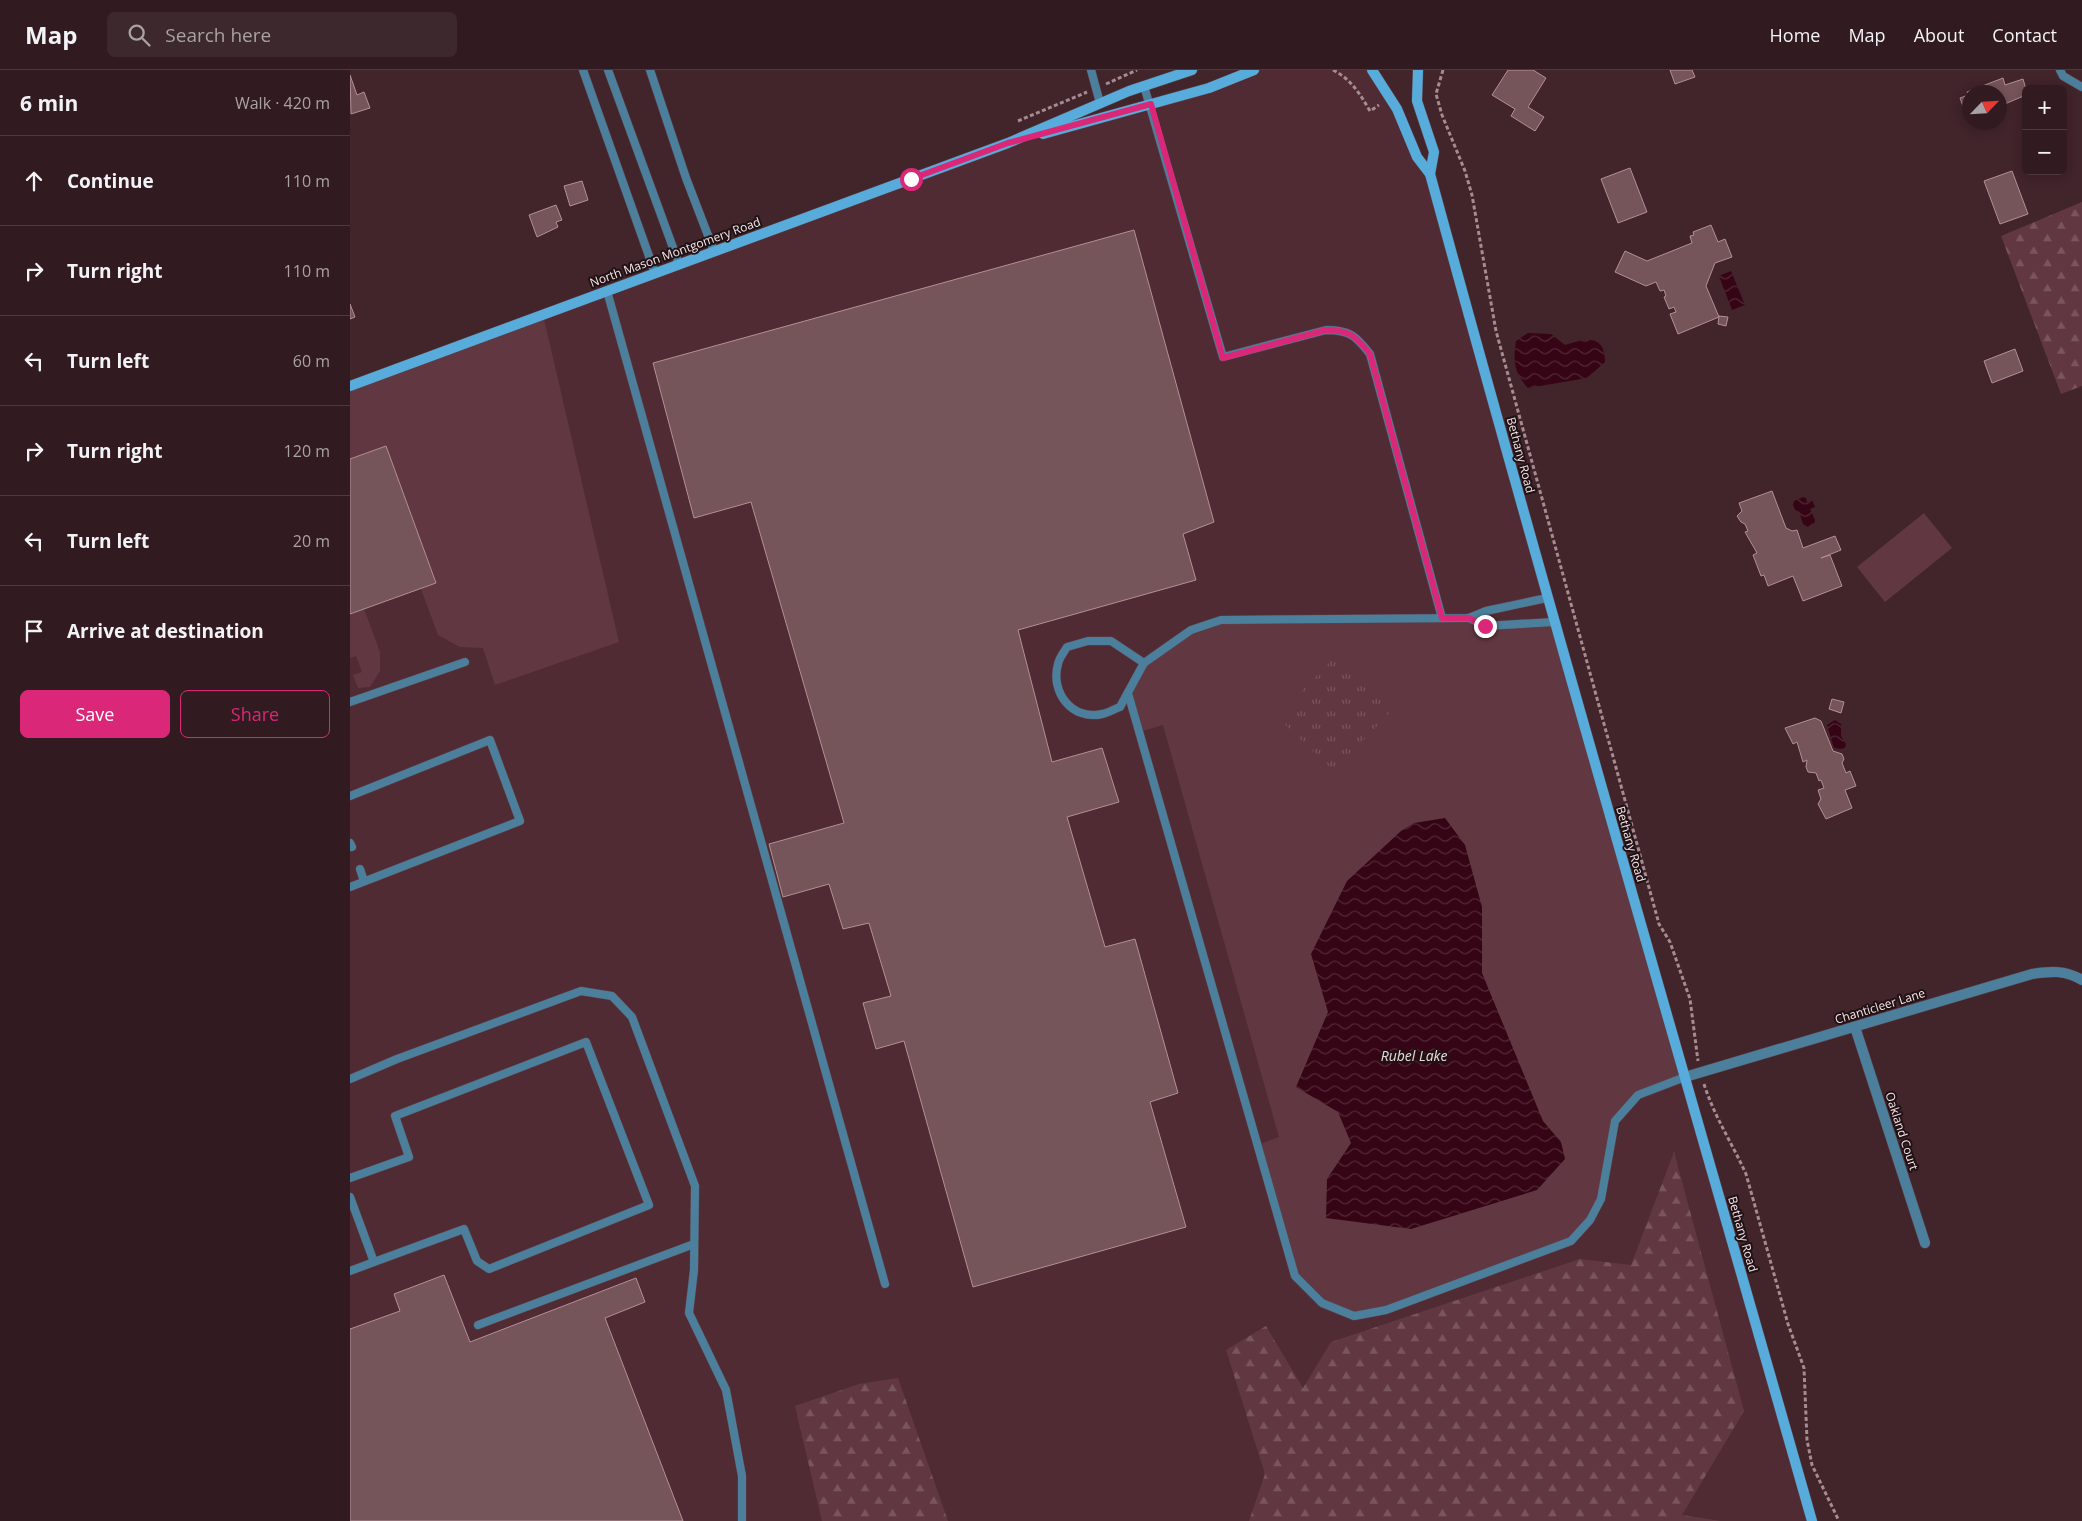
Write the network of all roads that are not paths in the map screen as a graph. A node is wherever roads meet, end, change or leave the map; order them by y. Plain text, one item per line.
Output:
1 (583, 70) edge
2 (608, 70) edge
3 (650, 70) edge
4 (1091, 70) edge
5 (1192, 70) edge
6 (1254, 70) edge
7 (1372, 70) edge
8 (1418, 70) edge
9 (2060, 70) edge
10 (1144, 86) junction
11 (2082, 87) edge
12 (1100, 103) junction
13 (1151, 104) junction
14 (1008, 143) junction
15 (1430, 174) junction
16 (714, 251) junction
17 (679, 264) junction
18 (655, 273) junction
19 (607, 291) junction
20 (350, 386) edge
21 (1547, 598) junction
22 (1442, 618) junction
23 (1469, 618) junction
24 (1554, 622) junction
25 (465, 662) dead end
26 (1144, 663) junction
27 (1128, 693) junction
28 (350, 702) edge
29 (350, 796) edge
30 (360, 869) dead end
31 (364, 882) junction
32 (350, 887) edge
33 (2082, 980) edge
34 (1855, 1027) junction
35 (1685, 1077) junction
36 (350, 1079) edge
37 (350, 1178) edge
38 (350, 1197) edge
39 (1925, 1243) dead end
40 (694, 1244) junction
41 (374, 1262) junction
42 (350, 1271) edge
43 (885, 1284) dead end
44 (478, 1325) dead end
45 (742, 1521) edge
46 (1812, 1521) edge

1 - 18 lane
2 - 17 lane
3 - 16 lane
4 - 12 lane
5 - 10 main road, North Mason Montgomery Road
6 - 13 main road, North Mason Montgomery Road
7 - 15 main road, Bethany Road
8 - 15 main road, Bethany Road
9 - 11 lane
10 - 12 main road, North Mason Montgomery Road
10 - 13 lane
12 - 14 main road, North Mason Montgomery Road
13 - 14 main road, North Mason Montgomery Road
13 - 22 lane
14 - 16 main road, North Mason Montgomery Road
15 - 21 main road, Bethany Road
16 - 17 main road, North Mason Montgomery Road
17 - 18 main road, North Mason Montgomery Road
18 - 19 main road, North Mason Montgomery Road
19 - 20 main road, North Mason Montgomery Road
19 - 43 lane
21 - 23 lane
21 - 24 main road, Bethany Road
22 - 23 lane
22 - 26 lane
23 - 24 lane
24 - 35 main road, Bethany Road
25 - 28 lane
26 - 27 lane
26 - 27 lane
27 - 35 lane
29 - 31 lane
30 - 31 lane
31 - 32 lane
33 - 34 street, Chanticleer Lane
34 - 35 street, Chanticleer Lane
34 - 39 street, Oakland Court
35 - 46 main road, Bethany Road
36 - 40 lane
37 - 41 lane
38 - 41 lane
40 - 44 lane
40 - 45 lane
41 - 42 lane

